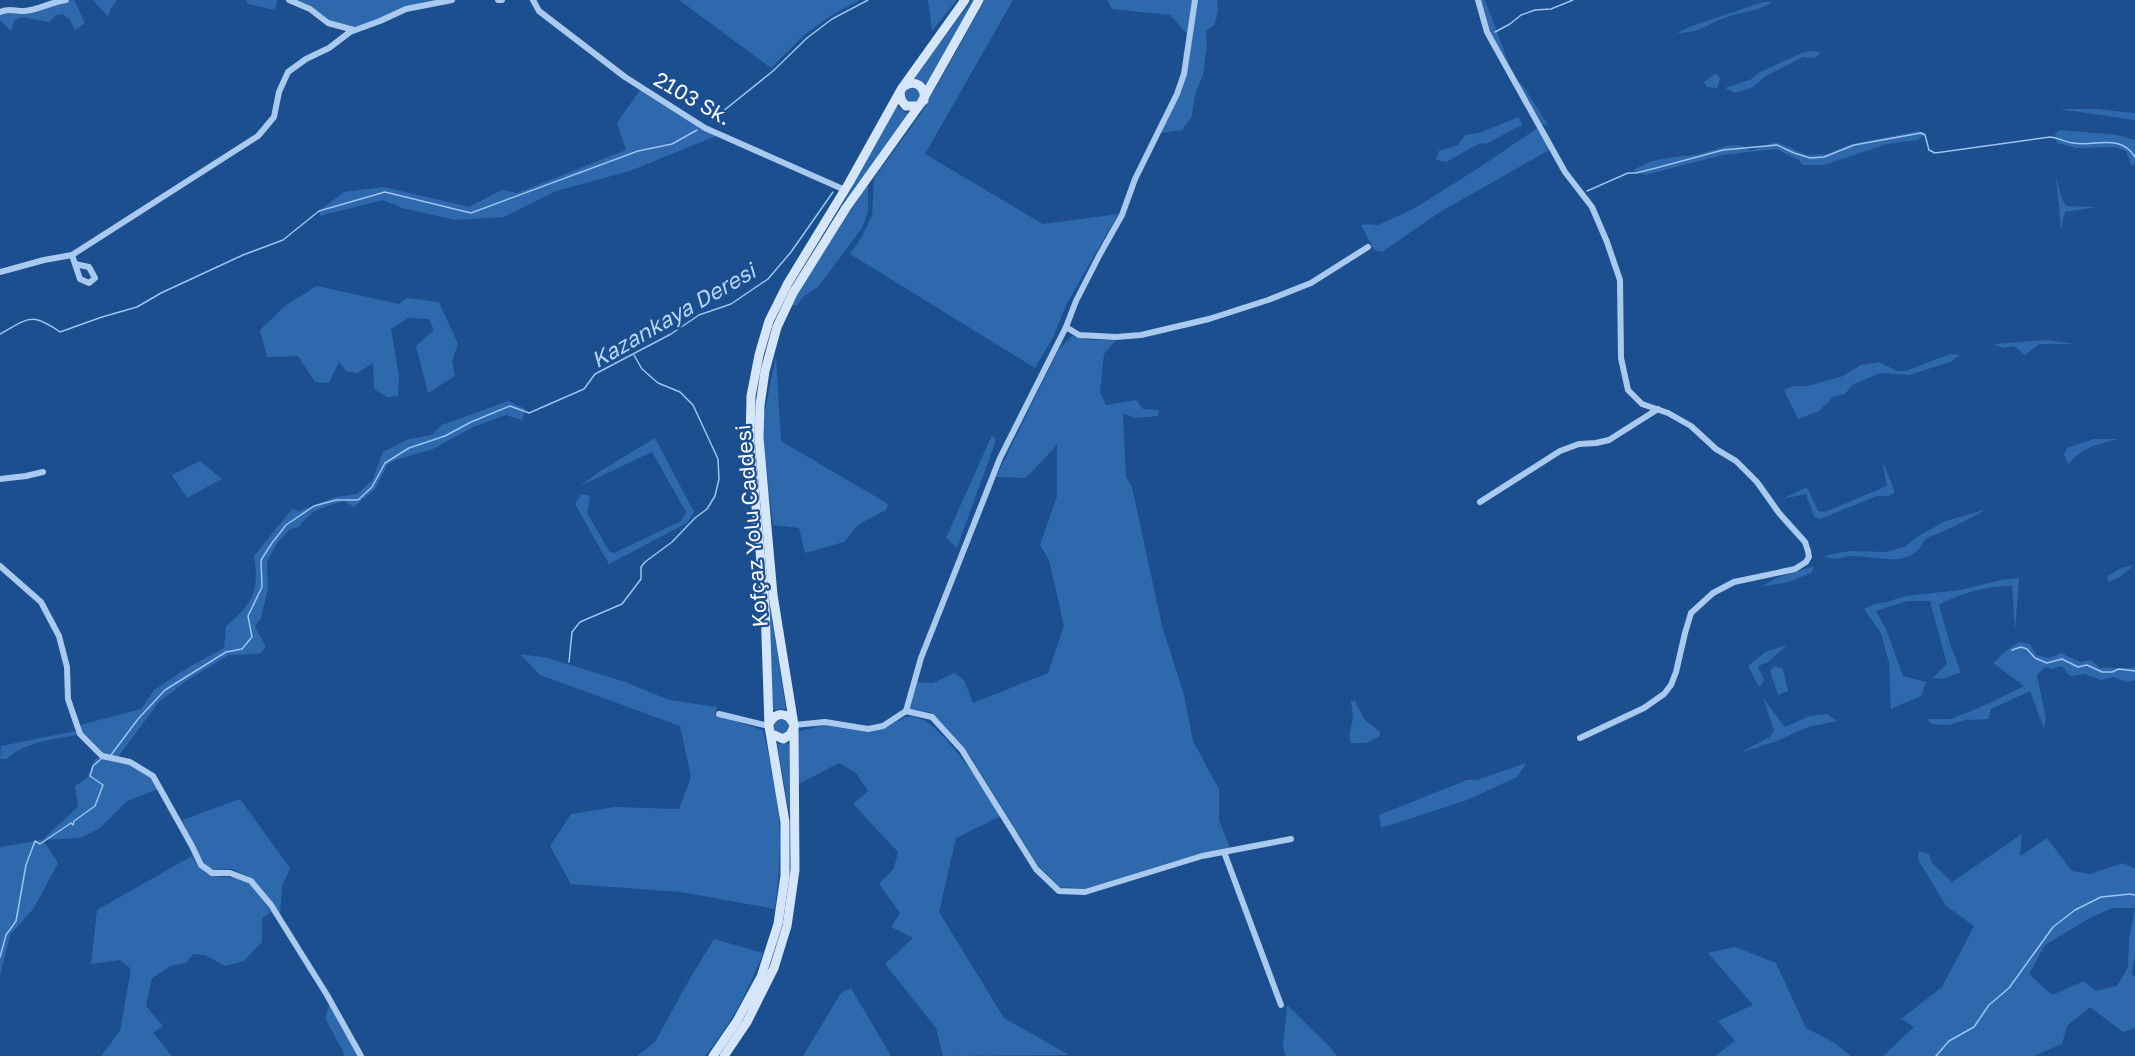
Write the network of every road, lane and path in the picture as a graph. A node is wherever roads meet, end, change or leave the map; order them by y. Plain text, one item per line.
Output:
1 (66, 0) edge
2 (289, 0) edge
3 (452, 0) edge
4 (533, 0) edge
5 (965, 0) edge
6 (979, 0) edge
7 (1195, 0) edge
8 (1478, 0) edge
9 (0, 12) edge
10 (355, 30) junction
11 (902, 89) junction
12 (921, 103) junction
13 (845, 190) junction
14 (1368, 247) dead end
15 (72, 255) junction
16 (75, 264) dead end
17 (0, 272) edge
18 (1066, 327) junction
19 (1658, 409) junction
20 (43, 472) dead end
21 (0, 479) edge
22 (1480, 502) dead end
23 (0, 566) edge
24 (906, 711) junction
25 (719, 714) dead end
26 (770, 727) junction
27 (794, 727) junction
28 (1580, 738) dead end
29 (1291, 839) dead end
30 (1224, 852) junction
31 (1281, 1005) dead end
32 (362, 1056) edge
33 (713, 1056) edge
34 (724, 1056) edge

1 - 9 street
2 - 10 street
3 - 10 street
4 - 13 street, 2103 Sk.
5 - 11 main road, Kofçaz Yolu Caddesi
6 - 12 main road, Kofçaz Yolu Caddesi
7 - 18 street
8 - 19 street
10 - 15 street
11 - 12 main road
11 - 12 main road
11 - 13 main road, Kofçaz Yolu Caddesi
12 - 27 main road, Kofçaz Yolu Caddesi
13 - 26 main road, Kofçaz Yolu Caddesi
14 - 18 street
15 - 16 street
15 - 17 street
18 - 24 street
19 - 22 street
19 - 28 street
20 - 21 street
23 - 32 street
24 - 27 street
24 - 30 street
25 - 26 street
26 - 27 main road
26 - 27 main road
26 - 33 main road, Kofçaz Yolu Caddesi
27 - 34 main road, Kofçaz Yolu Caddesi
29 - 30 street
30 - 31 street

